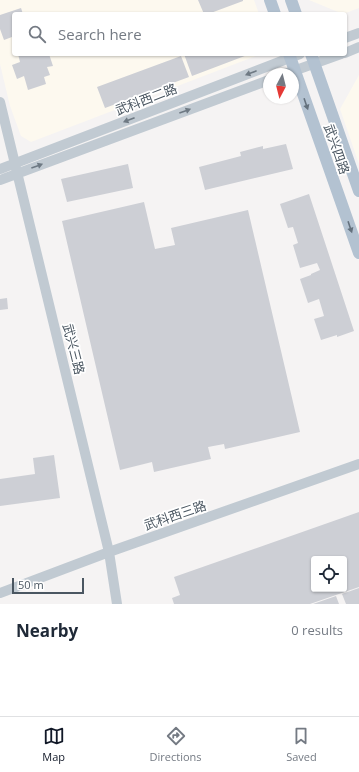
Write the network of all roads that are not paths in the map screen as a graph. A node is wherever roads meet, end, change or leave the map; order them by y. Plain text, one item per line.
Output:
1 (270, 0) edge
2 (291, 0) edge
3 (274, 12) edge
4 (295, 12) edge
5 (359, 33) edge
6 (347, 37) edge
7 (359, 47) edge
8 (347, 52) edge
9 (291, 56) edge
10 (293, 56) edge
11 (330, 56) edge
12 (313, 59) edge
13 (291, 68) edge
14 (297, 68) edge
15 (263, 82) edge
16 (299, 96) edge
17 (0, 102) edge
18 (17, 168) junction
19 (0, 169) edge
20 (0, 180) edge
21 (359, 191) edge
22 (359, 253) edge
23 (359, 464) edge
24 (109, 552) junction
25 (0, 593) edge
26 (117, 604) edge

1 - 3 main road
2 - 4 main road
5 - 6 street
7 - 8 street
9 -> 18 street, 武科西二路
10 - 13 main road, 武兴四路
11 - 12 street
12 - 14 street
12 - 21 main road, 武兴四路
18 -> 15 street, 武科西二路
16 -> 22 main road, 武兴四路
17 - 18 street, 武兴三路
18 - 19 street, 武科西二路
18 - 20 street, 武科西二路
18 - 24 street, 武兴三路
23 - 24 street, 武科西三路
24 - 25 street, 武科西三路
24 - 26 street, 武兴三路

